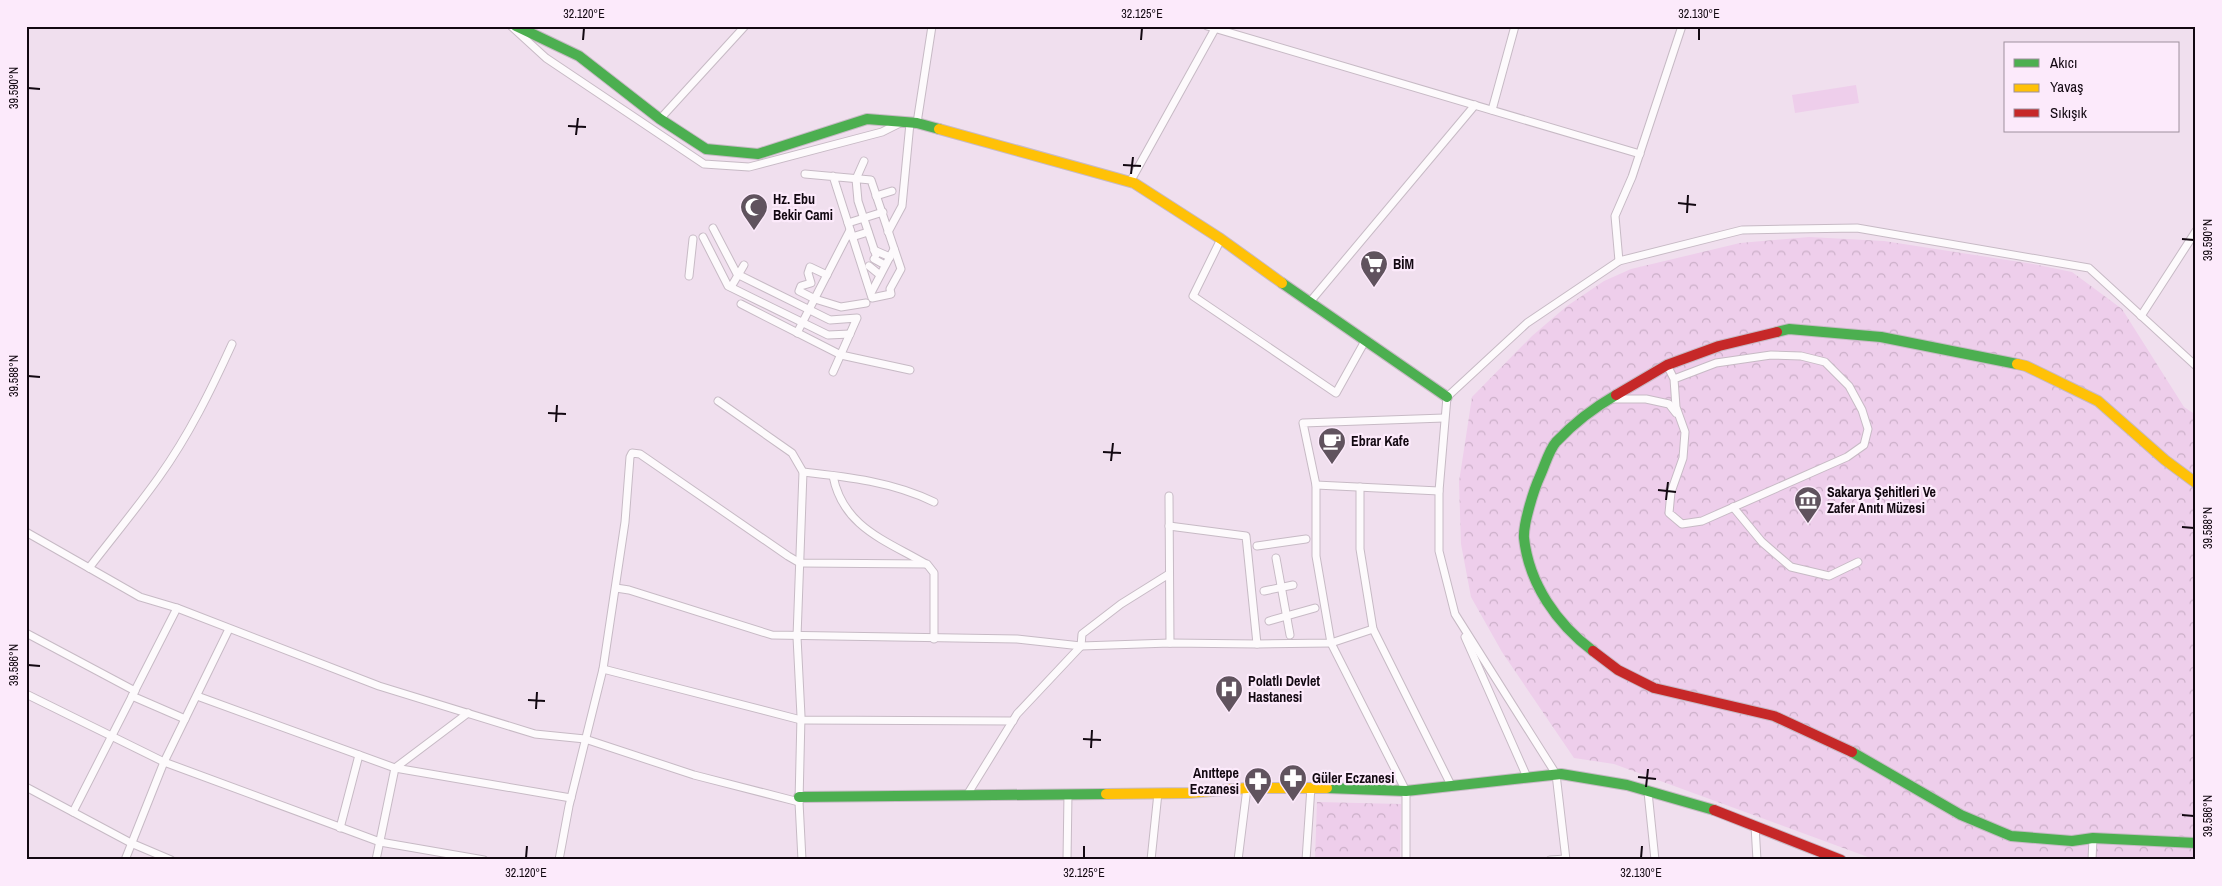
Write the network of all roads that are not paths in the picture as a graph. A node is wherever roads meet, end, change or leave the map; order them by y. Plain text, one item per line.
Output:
1 (511, 26) edge
2 (516, 26) edge
3 (745, 26) edge
4 (932, 26) edge
5 (1515, 26) edge
6 (1682, 26) edge
7 (1213, 27) edge
8 (1475, 105) junction
9 (1492, 110) junction
10 (660, 119) junction
11 (910, 123) junction
12 (1640, 154) junction
13 (864, 161) dead end
14 (805, 174) dead end
15 (833, 176) junction
16 (856, 178) junction
17 (1130, 182) junction
18 (892, 191) dead end
19 (876, 196) junction
20 (882, 212) junction
21 (864, 218) junction
22 (713, 228) dead end
23 (850, 230) junction
24 (2196, 231) edge
25 (868, 232) junction
26 (888, 232) junction
27 (703, 238) dead end
28 (693, 239) dead end
29 (1221, 239) junction
30 (2190, 239) junction
31 (2196, 246) edge
32 (894, 249) junction
33 (875, 255) junction
34 (890, 257) junction
35 (1619, 261) junction
36 (744, 265) dead end
37 (869, 266) dead end
38 (885, 266) junction
39 (738, 275) junction
40 (827, 275) junction
41 (880, 275) junction
42 (689, 276) dead end
43 (811, 283) junction
44 (732, 287) junction
45 (820, 288) junction
46 (870, 293) junction
47 (814, 299) junction
48 (866, 303) dead end
49 (1309, 303) junction
50 (741, 304) dead end
51 (809, 310) junction
52 (2141, 316) junction
53 (803, 322) junction
54 (797, 333) junction
55 (850, 334) junction
56 (1365, 341) junction
57 (232, 344) dead end
58 (841, 355) junction
59 (1667, 365) junction
60 (2196, 366) edge
61 (910, 370) dead end
62 (833, 372) dead end
63 (1674, 379) junction
64 (1447, 397) junction
65 (1609, 399) junction
66 (718, 402) dead end
67 (1444, 418) junction
68 (1680, 419) junction
69 (803, 472) junction
70 (833, 476) junction
71 (2196, 483) edge
72 (1316, 485) junction
73 (1360, 487) junction
74 (1439, 491) junction
75 (1170, 496) dead end
76 (934, 502) dead end
77 (1733, 508) junction
78 (1169, 526) junction
79 (26, 532) edge
80 (1306, 540) dead end
81 (1257, 546) dead end
82 (1276, 558) dead end
83 (1858, 562) dead end
84 (800, 563) junction
85 (927, 564) junction
86 (89, 568) junction
87 (1169, 574) junction
88 (1293, 585) dead end
89 (1282, 587) junction
90 (616, 588) junction
91 (1264, 591) dead end
92 (177, 608) junction
93 (1315, 608) dead end
94 (1455, 614) junction
95 (1287, 616) junction
96 (1269, 620) dead end
97 (229, 629) junction
98 (1373, 629) junction
99 (26, 632) edge
100 (1290, 635) dead end
101 (797, 636) junction
102 (934, 639) junction
103 (1170, 643) junction
104 (1330, 643) junction
105 (1257, 644) junction
106 (1081, 646) junction
107 (602, 669) junction
108 (26, 694) edge
109 (133, 694) junction
110 (197, 696) junction
111 (468, 713) junction
112 (185, 719) junction
113 (801, 720) junction
114 (1013, 721) junction
115 (111, 738) junction
116 (585, 739) junction
117 (359, 755) junction
118 (164, 762) junction
119 (395, 768) junction
120 (1556, 774) junction
121 (1527, 777) junction
122 (1451, 785) junction
123 (26, 787) edge
124 (1311, 787) junction
125 (1247, 788) junction
126 (1406, 790) junction
127 (1648, 792) junction
128 (1158, 793) junction
129 (1068, 794) junction
130 (967, 795) junction
131 (571, 798) junction
132 (799, 799) junction
133 (73, 812) junction
134 (1755, 826) junction
135 (340, 828) junction
136 (2196, 837) edge
137 (2093, 838) junction
138 (380, 842) junction
139 (130, 843) junction
140 (2184, 843) junction
141 (2196, 843) edge
142 (1566, 859) edge
143 (125, 860) edge
144 (170, 860) edge
145 (376, 860) edge
146 (484, 860) edge
147 (559, 860) edge
148 (802, 860) edge
149 (1067, 860) edge
150 (1151, 860) edge
151 (1238, 860) edge
152 (1306, 860) edge
153 (1406, 860) edge
154 (1550, 860) edge
155 (1655, 860) edge
156 (1757, 860) edge
157 (1841, 860) edge
158 (2092, 860) edge

1 - 11 street
2 - 10 street
3 - 10 street
4 - 11 street
5 - 9 street
6 - 12 street
7 - 8 street
7 - 17 street
8 - 9 street
8 - 49 street
9 - 12 street
10 - 11 street
11 - 17 street
11 - 26 street
12 - 35 street
13 - 16 street
14 - 15 street
15 - 16 street
15 - 23 street
16 - 19 street
16 - 21 street
17 - 29 street
18 - 19 street
19 - 20 street
20 - 21 street
20 - 26 street
21 - 23 street
21 - 25 street
22 - 39 street
23 - 25 street
23 - 40 street
23 - 46 street
24 - 30 street
25 - 33 street
26 - 32 street
27 - 44 street
28 - 42 street
29 - 49 street
29 - 56 street
30 - 31 street
30 - 52 street
32 - 34 street
32 - 46 street
33 - 34 street
33 - 38 street
34 - 38 street
35 - 52 street
35 - 64 street
36 - 39 street
37 - 41 street
38 - 41 street
39 - 44 street
39 - 51 street
40 - 43 street
40 - 45 street
41 - 46 street
43 - 45 street
43 - 47 street
44 - 53 street
45 - 47 street
47 - 48 street
47 - 51 street
49 - 56 street
50 - 54 street
51 - 53 street
51 - 55 street
52 - 60 street
53 - 54 street
53 - 55 street
54 - 58 street
55 - 58 street
56 - 64 street
57 - 86 street
58 - 61 street
58 - 62 street
59 - 63 street
59 - 65 street
59 - 71 street
63 - 68 street
63 - 77 street
64 - 67 street
65 - 68 street
65 - 137 street
66 - 69 street
67 - 72 street
67 - 74 street
68 - 77 street
69 - 70 street
69 - 84 street
70 - 76 street
70 - 85 street
72 - 73 street
72 - 104 street
73 - 74 street
73 - 98 street
74 - 94 street
75 - 78 street
77 - 83 street
78 - 87 street
78 - 105 street
79 - 86 street
80 - 81 street
82 - 89 street
84 - 85 street
84 - 90 street
84 - 101 street
85 - 102 street
86 - 92 street
87 - 103 street
87 - 106 street
88 - 89 street
89 - 91 street
89 - 95 street
90 - 101 street
90 - 107 street
92 - 97 street
92 - 109 street
93 - 95 street
94 - 120 street
94 - 121 street
95 - 96 street
95 - 100 street
97 - 110 street
97 - 111 street
98 - 104 street
98 - 122 street
99 - 109 street
101 - 102 street
101 - 113 street
102 - 106 street
103 - 105 street
103 - 106 street
104 - 105 street
104 - 126 street
106 - 114 street
107 - 113 street
107 - 116 street
108 - 115 street
109 - 112 street
109 - 115 street
110 - 112 street
110 - 117 street
111 - 116 street
111 - 119 street
112 - 118 street
113 - 114 street
113 - 132 street
114 - 130 street
115 - 118 street
115 - 133 street
116 - 131 street
116 - 132 street
117 - 119 street
117 - 135 street
118 - 135 street
118 - 139 street
119 - 131 street
119 - 138 street
120 - 121 street
120 - 127 street
120 - 142 street
121 - 122 street
122 - 126 street
123 - 133 street
124 - 125 street
124 - 126 street
124 - 152 street
125 - 128 street
125 - 151 street
126 - 153 street
127 - 134 street
127 - 155 street
128 - 129 street
128 - 150 street
129 - 130 street
129 - 149 street
130 - 132 street
131 - 147 street
132 - 148 street
133 - 139 street
134 - 156 street
134 - 157 street
135 - 138 street
136 - 140 street
137 - 140 street
137 - 158 street
138 - 145 street
138 - 146 street
139 - 143 street
139 - 144 street
140 - 141 street
142 - 154 street

